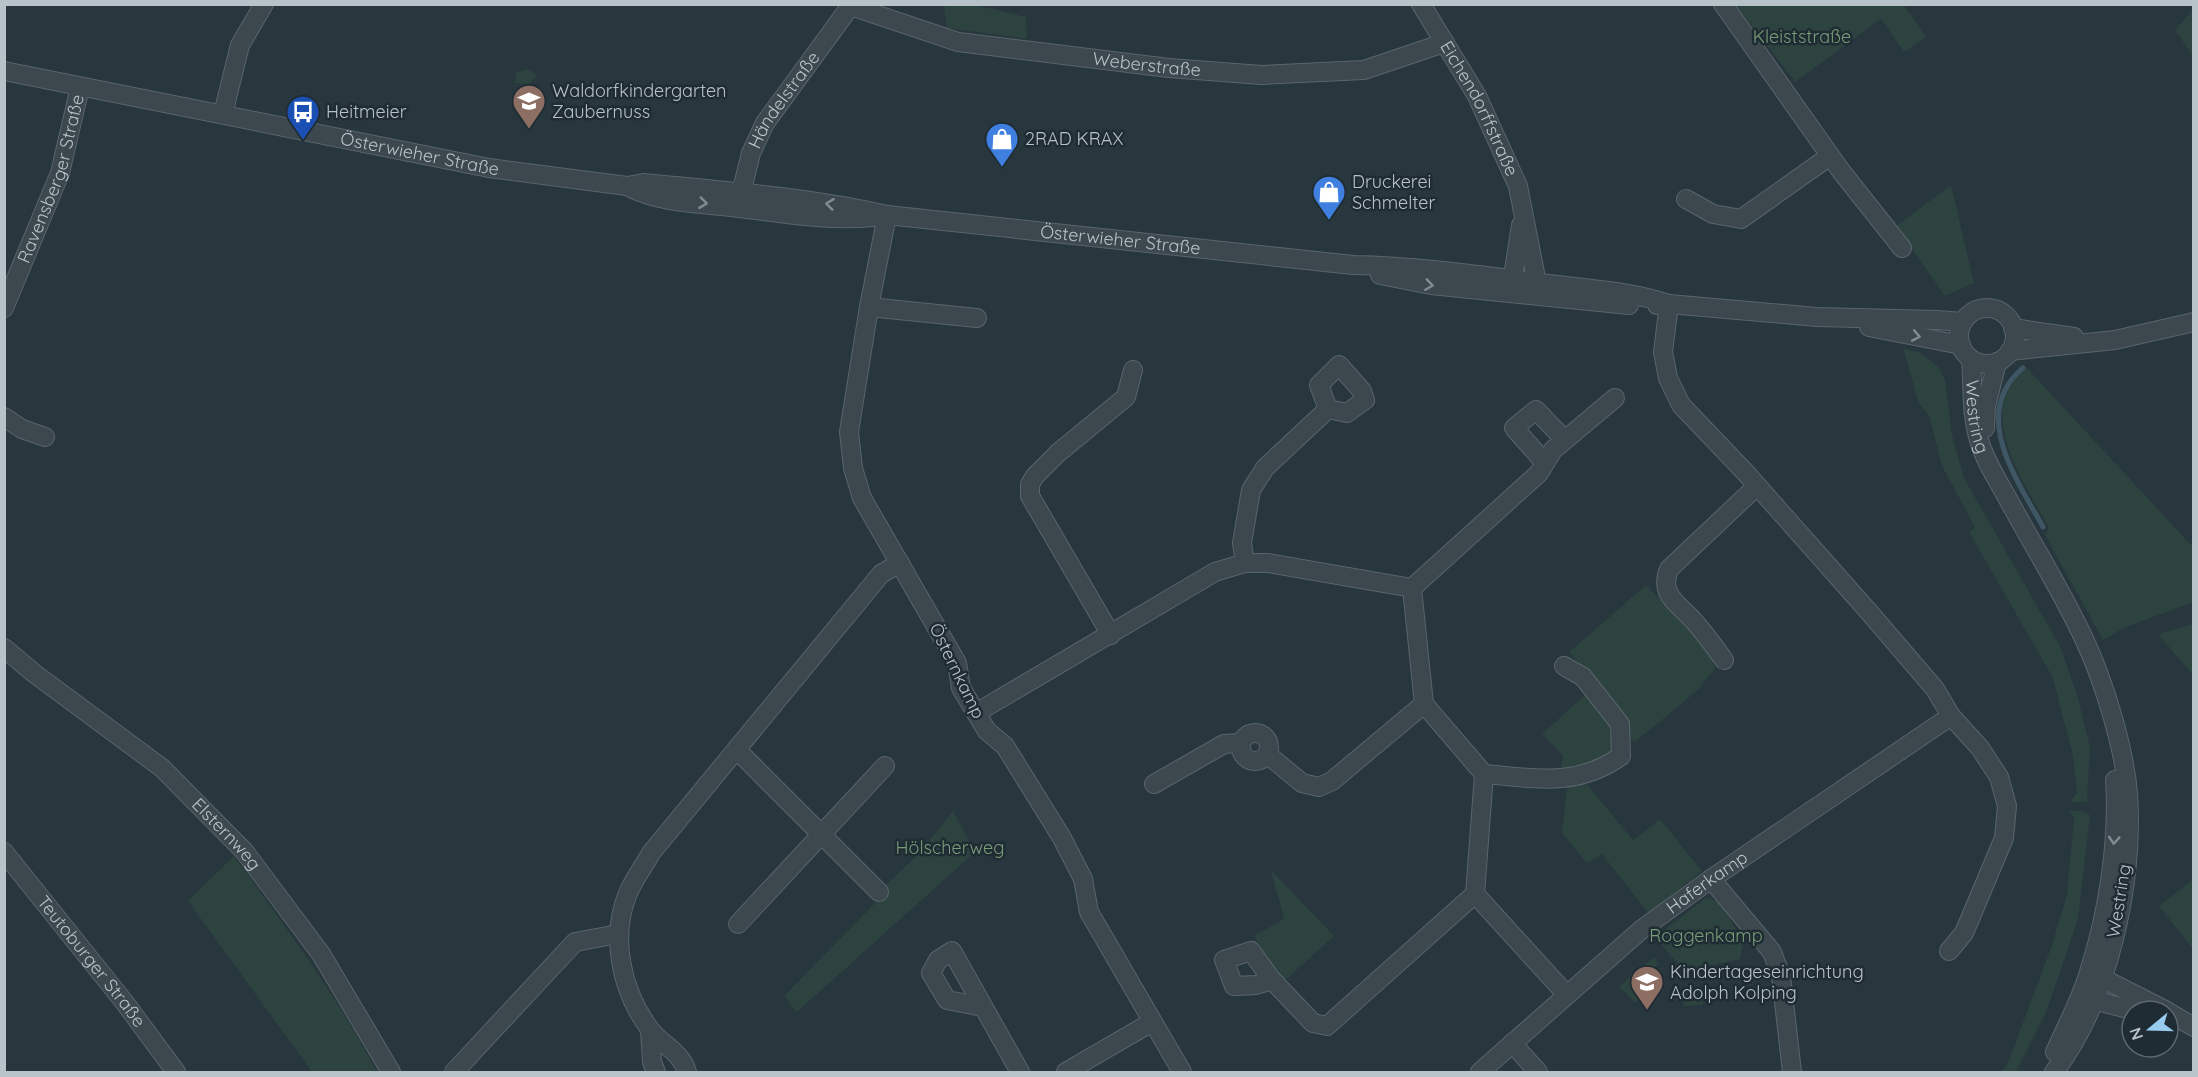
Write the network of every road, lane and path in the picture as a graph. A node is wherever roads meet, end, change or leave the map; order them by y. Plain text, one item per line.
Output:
1 (264, 4) edge
2 (1421, 4) edge
3 (1723, 4) edge
4 (851, 5) edge
5 (1444, 43) junction
6 (4, 71) edge
7 (80, 87) junction
8 (223, 114) junction
9 (1830, 156) junction
10 (1686, 199) dead end
11 (740, 201) junction
12 (887, 215) junction
13 (1523, 218) junction
14 (1902, 248) dead end
15 (1511, 287) junction
16 (1533, 289) junction
17 (1668, 304) junction
18 (5, 305) edge
19 (869, 307) junction
20 (1817, 317) junction
21 (977, 318) dead end
22 (1963, 322) junction
23 (2193, 322) edge
24 (2013, 328) junction
25 (2115, 340) junction
26 (1966, 352) junction
27 (2003, 357) junction
28 (1133, 370) dead end
29 (1615, 398) dead end
30 (1328, 409) dead end
31 (4, 417) edge
32 (45, 437) dead end
33 (1565, 440) junction
34 (1545, 462) junction
35 (1993, 471) junction
36 (1757, 486) junction
37 (900, 563) junction
38 (1245, 563) junction
39 (1412, 588) junction
40 (1111, 635) junction
41 (4, 648) edge
42 (1724, 660) dead end
43 (1564, 666) dead end
44 (1424, 704) junction
45 (976, 713) junction
46 (1951, 716) junction
47 (737, 750) junction
48 (885, 766) dead end
49 (1484, 774) junction
50 (1154, 784) dead end
51 (821, 834) junction
52 (4, 852) edge
53 (1711, 879) junction
54 (879, 892) dead end
55 (1475, 894) junction
56 (738, 924) dead end
57 (618, 934) junction
58 (1949, 951) dead end
59 (2096, 975) junction
60 (1272, 980) dead end
61 (1566, 994) junction
62 (2087, 998) junction
63 (2144, 999) edge
64 (983, 1007) dead end
65 (2120, 1007) edge
66 (2180, 1019) edge
67 (1152, 1022) junction
68 (2193, 1028) edge
69 (650, 1030) junction
70 (1512, 1043) junction
71 (1073, 1071) edge
72 (176, 1072) edge
73 (391, 1072) edge
74 (454, 1072) edge
75 (656, 1072) edge
76 (687, 1072) edge
77 (1020, 1072) edge
78 (1182, 1072) edge
79 (1480, 1072) edge
80 (1538, 1072) edge
81 (1792, 1072) edge
82 (2046, 1072) edge
83 (2054, 1072) edge

1 - 8 street
2 - 5 street, Eichendorffstraße
3 - 9 street
4 - 5 street, Weberstraße
4 - 11 street, Händelstraße
5 - 13 street, Eichendorffstraße
6 - 7 street, Österwieher Straße
7 - 8 street, Österwieher Straße
7 - 18 street, Ravensberger Straße
8 - 11 street, Österwieher Straße
9 - 10 street
9 - 14 street
11 - 12 street, Österwieher Straße
12 - 15 street, Österwieher Straße
12 - 19 street, Östernkamp
13 - 15 street, Eichendorffstraße
13 - 16 street, Eichendorffstraße
15 - 16 street, Österwieher Straße
16 - 17 street, Österwieher Straße
17 - 20 street, Österwieher Straße
17 - 36 street
19 - 21 street
19 - 37 street, Östernkamp
20 - 22 street, Österwieher Straße
20 -> 26 street, Österwieher Straße
22 - 24 street
22 - 26 street
23 - 25 street
24 - 25 street
24 - 27 street
25 - 27 street
26 - 27 street
26 - 35 street, Westring
27 - 35 street, Westring
28 - 40 street
29 - 33 street
30 - 38 street
31 - 32 street
33 - 34 street
33 - 34 street
34 - 39 street
35 - 59 street, Westring
36 - 42 street
36 - 46 street
37 - 45 street, Östernkamp
37 - 47 street
38 - 39 street
38 - 40 street
39 - 44 street
40 - 45 street
41 - 73 street, Elsternweg
43 - 49 street
44 - 49 street
44 - 50 street
45 - 67 street, Östernkamp
46 - 53 street, Haferkamp
46 - 58 street
47 - 51 street
47 - 57 street
48 - 51 street
49 - 55 street
51 - 54 street
51 - 56 street
52 - 72 street, Teutoburger Straße
53 - 61 street, Haferkamp
53 - 81 street
55 - 60 street
55 - 61 street
57 - 69 street
57 - 74 street
59 - 62 street, Westring
59 - 63 street
61 - 70 street, Haferkamp
62 - 65 street
62 - 82 street, Westring
62 - 83 street, Westring
64 - 77 street
66 - 68 street
67 - 71 street
67 - 78 street, Östernkamp
69 - 75 street
69 - 76 street
70 - 79 street, Haferkamp
70 - 80 street

